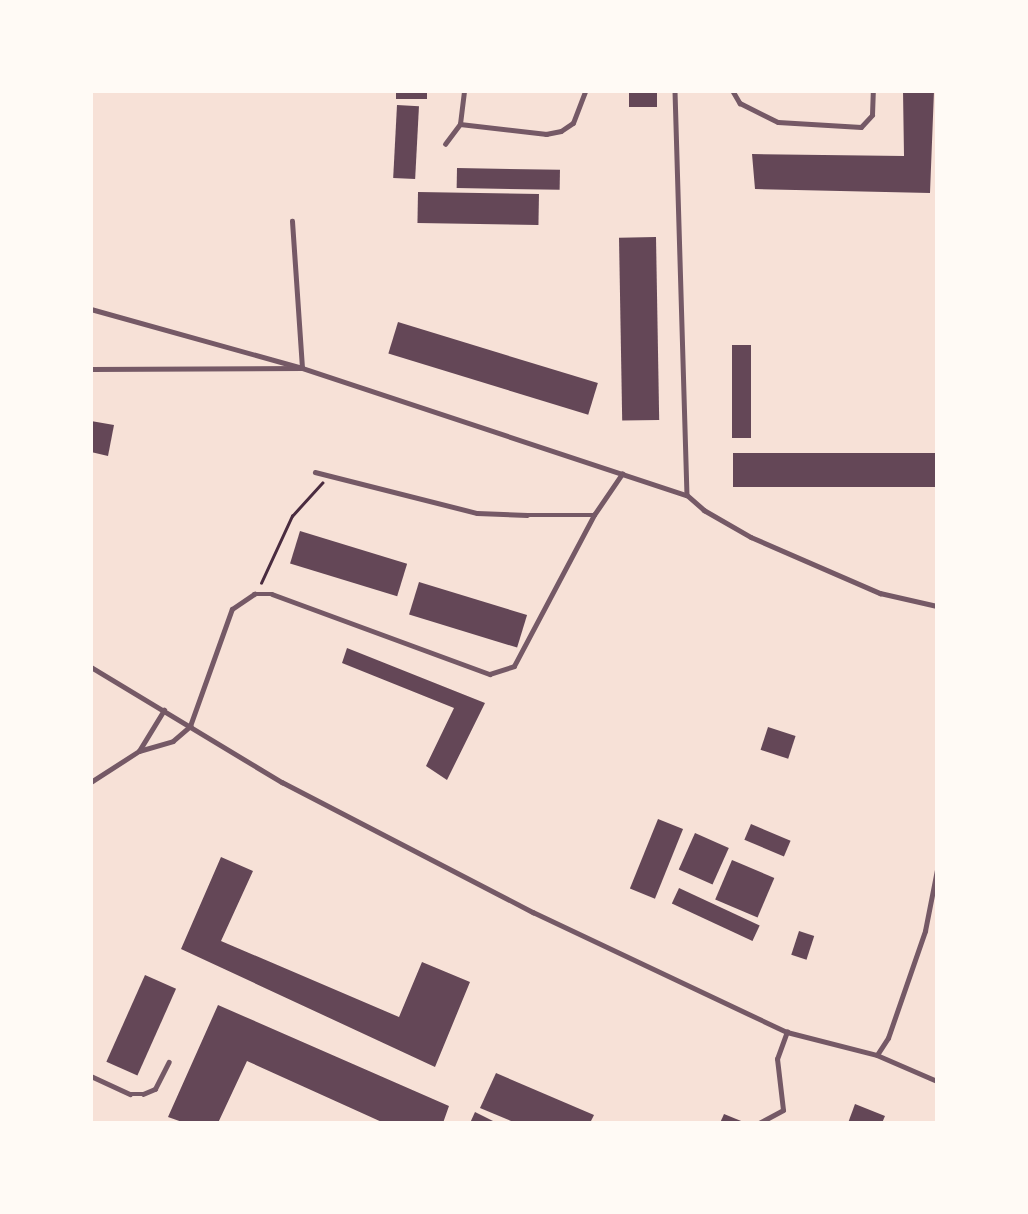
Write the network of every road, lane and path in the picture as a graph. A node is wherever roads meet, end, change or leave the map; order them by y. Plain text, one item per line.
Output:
1 (464, 91) edge
2 (586, 91) edge
3 (675, 91) edge
4 (733, 91) edge
5 (873, 91) edge
6 (460, 124) junction
7 (445, 144) dead end
8 (292, 221) dead end
9 (91, 309) edge
10 (302, 368) junction
11 (91, 369) edge
12 (316, 472) dead end
13 (622, 474) junction
14 (330, 476) junction
15 (687, 495) junction
16 (594, 515) junction
17 (254, 594) junction
18 (937, 606) edge
19 (91, 667) edge
20 (164, 710) junction
21 (190, 726) junction
22 (139, 751) junction
23 (91, 782) edge
24 (937, 870) edge
25 (787, 1032) junction
26 (877, 1055) junction
27 (169, 1062) dead end
28 (91, 1076) edge
29 (937, 1082) edge
30 (759, 1123) edge

1 - 6 lane
2 - 6 lane
3 - 15 lane
4 - 5 lane
6 - 7 lane
8 - 10 lane
9 - 10 lane
10 - 11 lane
10 - 13 lane
12 - 14 lane
13 - 15 lane
13 - 16 lane
14 - 16 lane
14 - 17 path
15 - 18 lane
16 - 17 lane
17 - 21 lane
19 - 20 lane
20 - 21 lane
20 - 22 lane
21 - 22 lane
21 - 25 lane
22 - 23 lane
24 - 26 lane
25 - 26 lane
25 - 30 lane
26 - 29 lane
27 - 28 lane

